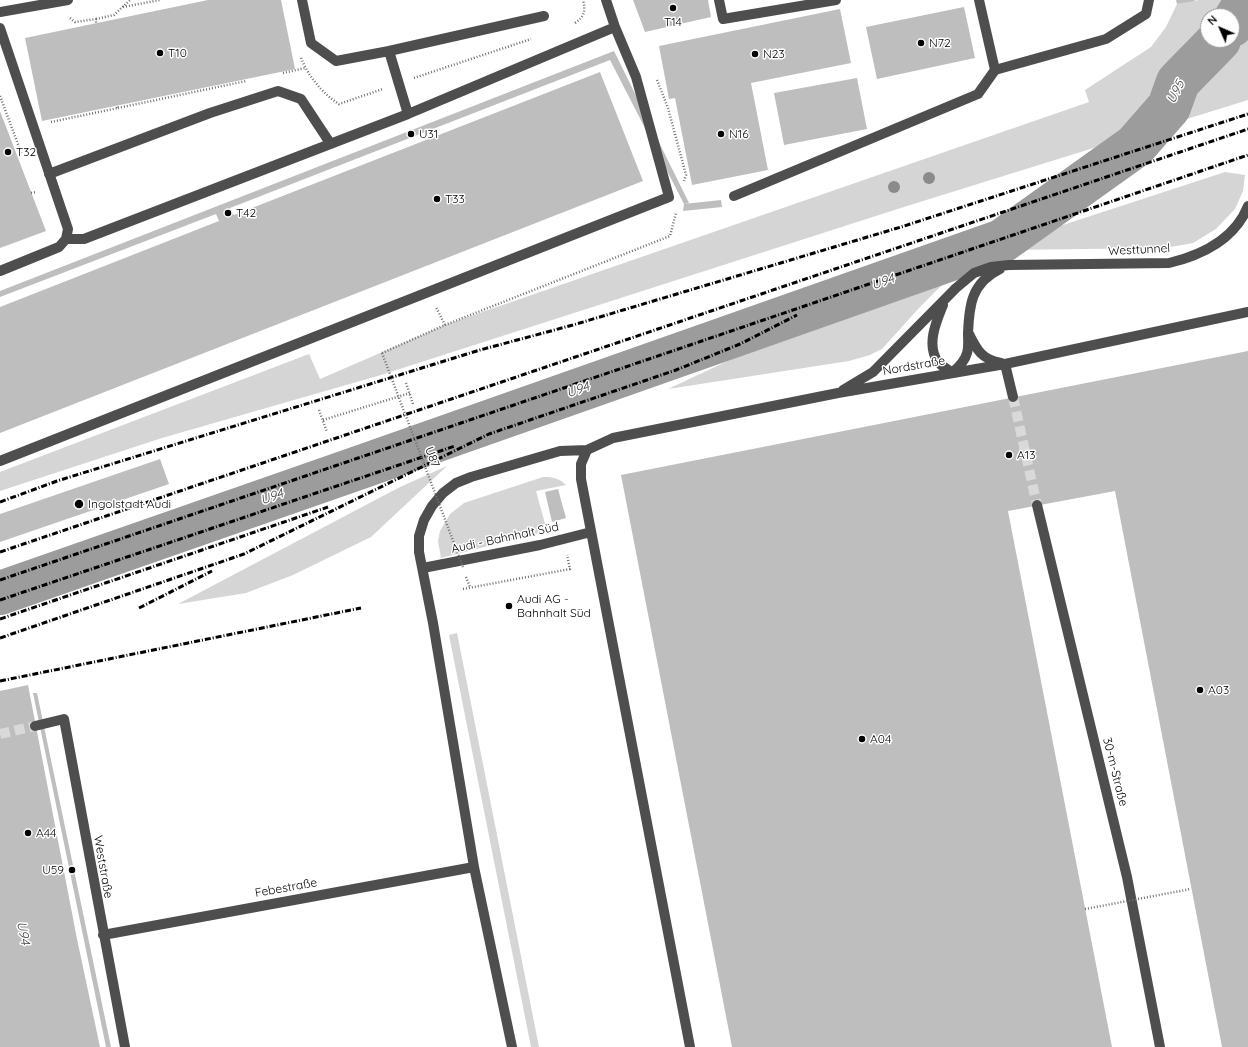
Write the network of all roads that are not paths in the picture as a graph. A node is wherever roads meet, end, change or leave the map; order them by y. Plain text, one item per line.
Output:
1 (68, 0) edge
2 (302, 0) edge
3 (606, 0) edge
4 (719, 0) edge
5 (836, 0) edge
6 (979, 0) edge
7 (1149, 0) edge
8 (0, 12) edge
9 (544, 16) dead end
10 (615, 27) junction
11 (0, 28) edge
12 (389, 51) junction
13 (995, 70) junction
14 (408, 114) junction
15 (330, 143) junction
16 (49, 174) junction
17 (734, 196) dead end
18 (1248, 206) edge
19 (66, 239) junction
20 (1009, 265) junction
21 (0, 271) edge
22 (946, 300) junction
23 (1248, 312) edge
24 (968, 332) junction
25 (1005, 364) junction
26 (952, 373) junction
27 (838, 393) junction
28 (1014, 397) tunnel mouth
29 (587, 450) junction
30 (0, 461) edge
31 (1038, 505) tunnel mouth
32 (591, 532) junction
33 (423, 568) junction
34 (35, 726) tunnel mouth
35 (474, 867) junction
36 (102, 935) junction
37 (124, 1047) edge
38 (512, 1047) edge
39 (690, 1047) edge
40 (1160, 1047) edge

1 - 8 lane
2 - 12 lane
3 - 10 lane
4 - 5 lane
6 - 13 lane
7 - 13 lane
9 - 12 lane
10 - 14 lane
10 - 30 lane
11 - 16 lane
12 - 14 lane
13 - 17 lane
14 - 15 lane
15 - 16 lane
15 - 19 lane
16 - 19 lane
18 - 20 lane, Westtunnel
19 - 21 lane
20 - 22 lane, Westtunnel
20 - 24 lane
22 - 26 lane
22 - 27 lane, Westtunnel
23 - 25 lane, Nordstraße
24 - 25 lane
24 - 26 lane
25 - 26 lane, Nordstraße
25 - 28 lane
26 - 27 lane, Nordstraße
27 - 29 lane, Nordstraße
29 - 32 lane
29 - 33 lane
31 - 40 lane, 30-m-Straße
32 - 33 lane, Audi - Bahnhalt Süd
32 - 39 lane
33 - 35 lane
34 - 36 lane, Weststraße
35 - 36 lane, Febestraße
35 - 38 lane
36 - 37 lane, Weststraße

